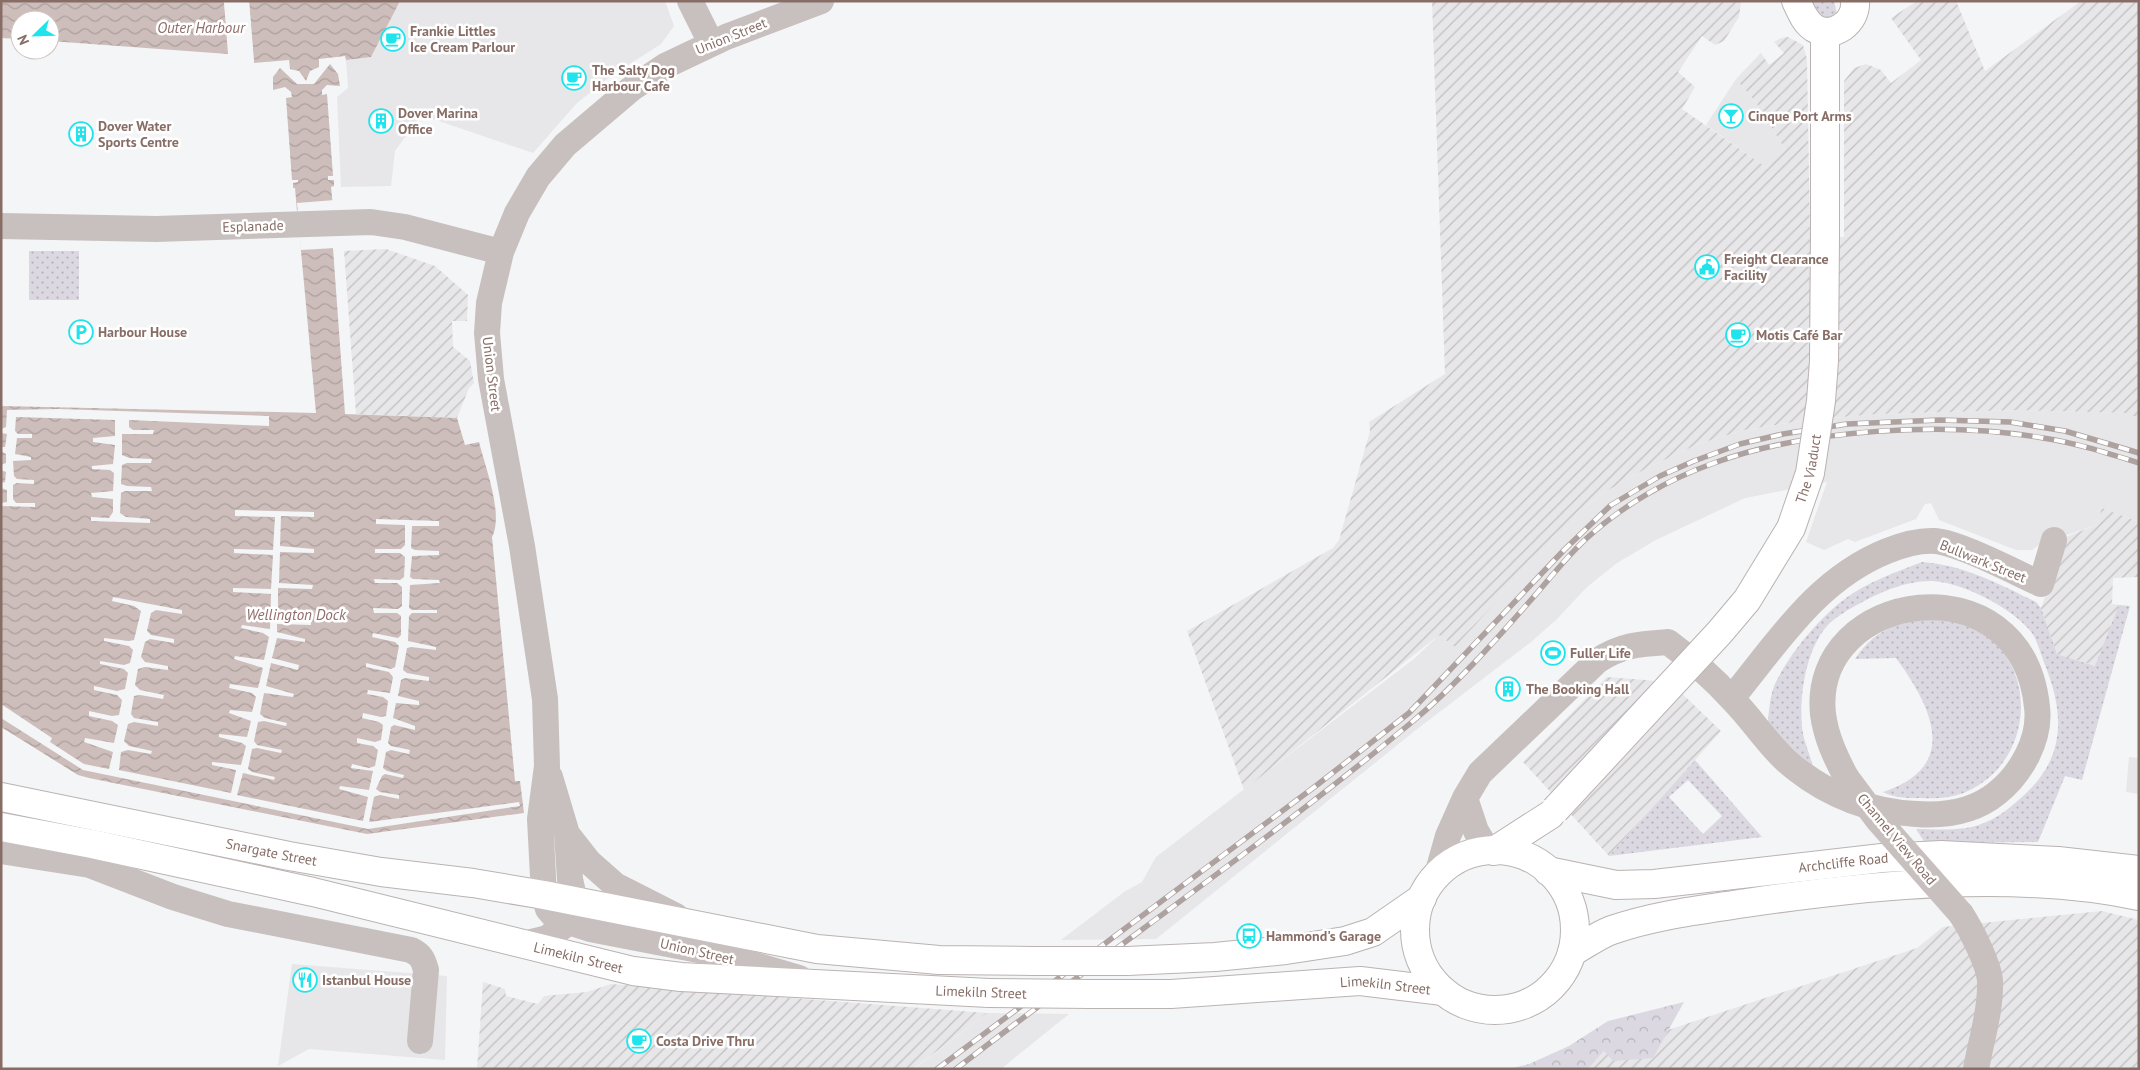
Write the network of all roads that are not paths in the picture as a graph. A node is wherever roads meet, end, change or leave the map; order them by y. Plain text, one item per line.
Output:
1 (690, 1) edge
2 (821, 1) edge
3 (1796, 1) edge
4 (1854, 1) edge
5 (1826, 32) junction
6 (711, 43) junction
7 (1, 226) edge
8 (501, 252) junction
9 (2054, 540) dead end
10 (1732, 698) junction
11 (547, 766) junction
12 (1, 797) edge
13 (1465, 798) junction
14 (1553, 813) junction
15 (1, 827) edge
16 (567, 834) junction
17 (1, 851) edge
18 (1491, 851) junction
19 (91, 854) junction
20 (1543, 867) junction
21 (2139, 870) edge
22 (1437, 875) junction
23 (544, 895) junction
24 (2139, 896) edge
25 (1422, 898) junction
26 (384, 909) junction
27 (572, 912) junction
28 (695, 927) junction
29 (351, 939) junction
30 (523, 944) junction
31 (1572, 952) junction
32 (824, 985) junction
33 (1442, 991) junction
34 (420, 1041) dead end
35 (1976, 1069) edge

1 - 6 street
2 - 6 street, Union Street
3 - 5 highway
4 - 5 highway
5 - 14 highway, The Viaduct, bridge
6 - 8 street, Union Street
7 - 8 street, Esplanade
8 - 11 street, Union Street
9 - 10 street, Bullwark Street
10 - 13 street, Channel View Road
10 - 35 street, Channel View Road, bridge
11 - 16 street, Union Street
11 - 23 street, Union Street
12 - 23 highway, Snargate Street
13 - 18 street
13 - 22 street, Channel View Road
14 - 18 highway, The Viaduct
14 - 20 highway, The Viaduct
15 - 19 highway
16 - 27 street, Union Street
16 - 28 street, Union Street
17 - 19 street
18 - 20 highway
18 - 22 highway
19 - 26 highway
19 - 29 street
20 - 21 highway, Archcliffe Road
20 - 31 highway
22 - 25 highway
23 - 27 highway, Snargate Street
24 - 31 highway, Archcliffe Road
25 - 28 highway, bridge
25 - 33 highway
26 - 29 street
26 - 30 highway
27 - 28 highway
27 - 30 street
27 - 32 street, Union Street
29 - 34 street
30 - 32 highway, Limekiln Street
31 - 33 highway
32 - 33 highway, Limekiln Street, bridge

